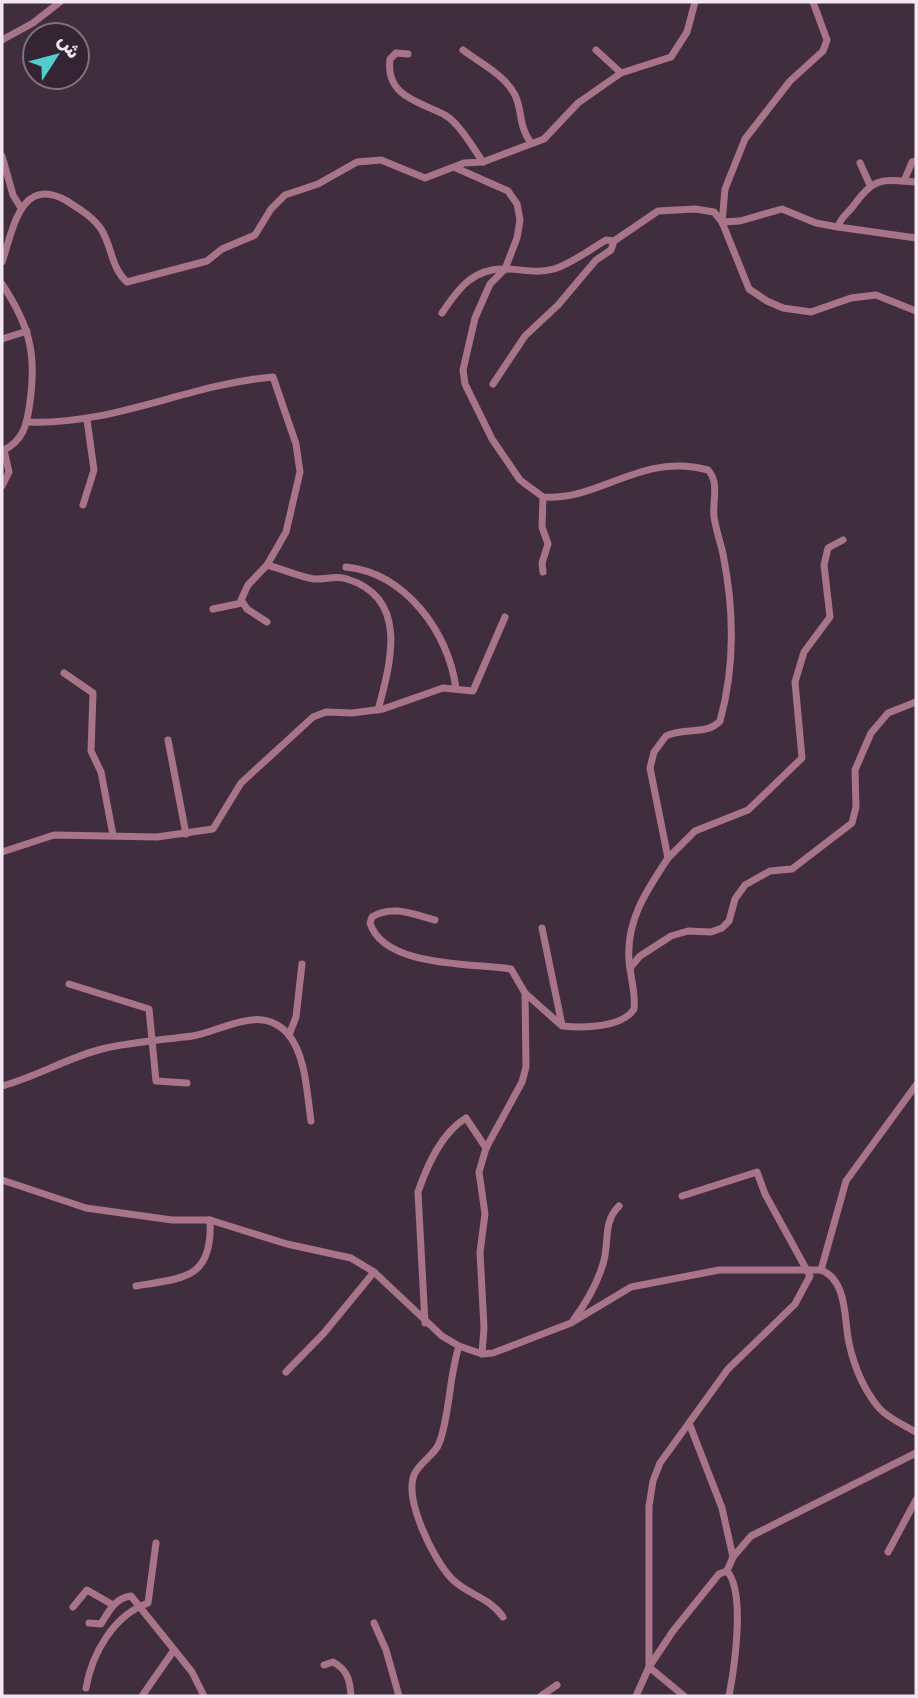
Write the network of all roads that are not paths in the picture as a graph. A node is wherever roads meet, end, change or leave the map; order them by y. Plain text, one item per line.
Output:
1 (60, 2) edge
2 (695, 2) edge
3 (813, 2) edge
4 (2, 40) edge
5 (463, 50) dead end
6 (596, 50) dead end
7 (408, 54) dead end
8 (621, 73) junction
9 (531, 142) junction
10 (2, 156) edge
11 (916, 161) edge
12 (483, 162) junction
13 (860, 163) dead end
14 (456, 168) junction
15 (904, 181) junction
16 (916, 182) edge
17 (870, 185) junction
18 (21, 208) junction
19 (722, 222) junction
20 (838, 226) junction
21 (916, 238) edge
22 (614, 241) junction
23 (2, 262) edge
24 (505, 269) junction
25 (2, 284) edge
26 (916, 311) edge
27 (442, 313) dead end
28 (27, 331) junction
29 (2, 339) edge
30 (493, 384) dead end
31 (87, 420) junction
32 (27, 422) junction
33 (3, 450) edge
34 (2, 486) edge
35 (543, 497) junction
36 (83, 505) dead end
37 (843, 540) dead end
38 (267, 565) junction
39 (346, 568) dead end
40 (543, 572) dead end
41 (242, 603) junction
42 (213, 609) dead end
43 (505, 617) dead end
44 (267, 622) dead end
45 (64, 673) dead end
46 (456, 689) junction
47 (916, 702) edge
48 (377, 709) junction
49 (168, 740) dead end
50 (186, 834) junction
51 (113, 835) junction
52 (2, 852) edge
53 (668, 858) junction
54 (435, 920) dead end
55 (542, 928) dead end
56 (302, 964) dead end
57 (630, 968) junction
58 (69, 984) dead end
59 (525, 993) junction
60 (562, 1026) junction
61 (289, 1035) junction
62 (152, 1040) junction
63 (187, 1083) dead end
64 (916, 1085) edge
65 (2, 1086) edge
66 (311, 1121) dead end
67 (486, 1148) junction
68 (2, 1180) edge
69 (682, 1196) dead end
70 (619, 1206) dead end
71 (210, 1220) junction
72 (821, 1270) junction
73 (807, 1271) junction
74 (373, 1272) junction
75 (136, 1286) dead end
76 (425, 1323) junction
77 (571, 1323) junction
78 (459, 1346) junction
79 (482, 1354) junction
80 (286, 1373) dead end
81 (690, 1423) junction
82 (916, 1432) edge
83 (916, 1453) edge
84 (916, 1500) edge
85 (156, 1542) dead end
86 (888, 1552) dead end
87 (733, 1557) junction
88 (726, 1571) junction
89 (113, 1605) junction
90 (140, 1606) junction
91 (73, 1607) dead end
92 (503, 1616) dead end
93 (89, 1623) dead end
94 (374, 1623) dead end
95 (174, 1650) junction
96 (324, 1665) dead end
97 (649, 1667) junction
98 (557, 1685) dead end
99 (86, 1688) dead end
100 (142, 1696) edge
101 (204, 1696) edge
102 (351, 1696) edge
103 (399, 1696) edge
104 (541, 1696) edge
105 (636, 1696) edge
106 (684, 1696) edge
107 (729, 1696) edge

1 - 4 street
2 - 8 street
3 - 19 street
5 - 9 street
6 - 8 street
7 - 12 street
8 - 9 street
9 - 12 street
10 - 18 street
11 - 15 street
12 - 14 street
13 - 17 street
14 - 18 street
14 - 24 street
15 - 16 street
15 - 17 street
17 - 20 street
18 - 23 street
19 - 20 street
19 - 22 street
19 - 26 street
20 - 21 street
22 - 24 street
22 - 30 street
24 - 27 street
24 - 35 street
25 - 28 street
28 - 29 street
28 - 32 street
31 - 32 street
31 - 36 street
31 - 38 street
32 - 33 street
33 - 34 street
35 - 40 street
35 - 53 street
37 - 53 street
38 - 41 street
38 - 48 street
39 - 46 street
41 - 42 street
41 - 44 street
43 - 46 street
45 - 51 street
46 - 48 street
47 - 57 street
48 - 50 street
49 - 50 street
50 - 51 street
51 - 52 street
53 - 57 street
54 - 59 street
55 - 60 street
56 - 61 street
57 - 60 street
58 - 62 street
59 - 60 street
59 - 67 street
61 - 62 street
61 - 66 street
62 - 63 street
62 - 65 street
64 - 72 street
67 - 76 street
67 - 79 street
68 - 71 street
69 - 73 street
70 - 77 street
71 - 74 street
71 - 75 street
72 - 73 street
72 - 82 street
73 - 77 street
73 - 81 street
74 - 76 street
74 - 80 street
76 - 78 street
77 - 79 street
78 - 79 street
78 - 92 street
81 - 87 street
81 - 97 street
83 - 87 street
84 - 86 street
85 - 90 street
87 - 88 street
88 - 97 street
88 - 107 street
89 - 90 street
89 - 91 street
89 - 93 street
90 - 95 street
90 - 99 street
94 - 103 street
95 - 100 street
95 - 101 street
96 - 102 street
97 - 105 street
97 - 106 street
98 - 104 street

